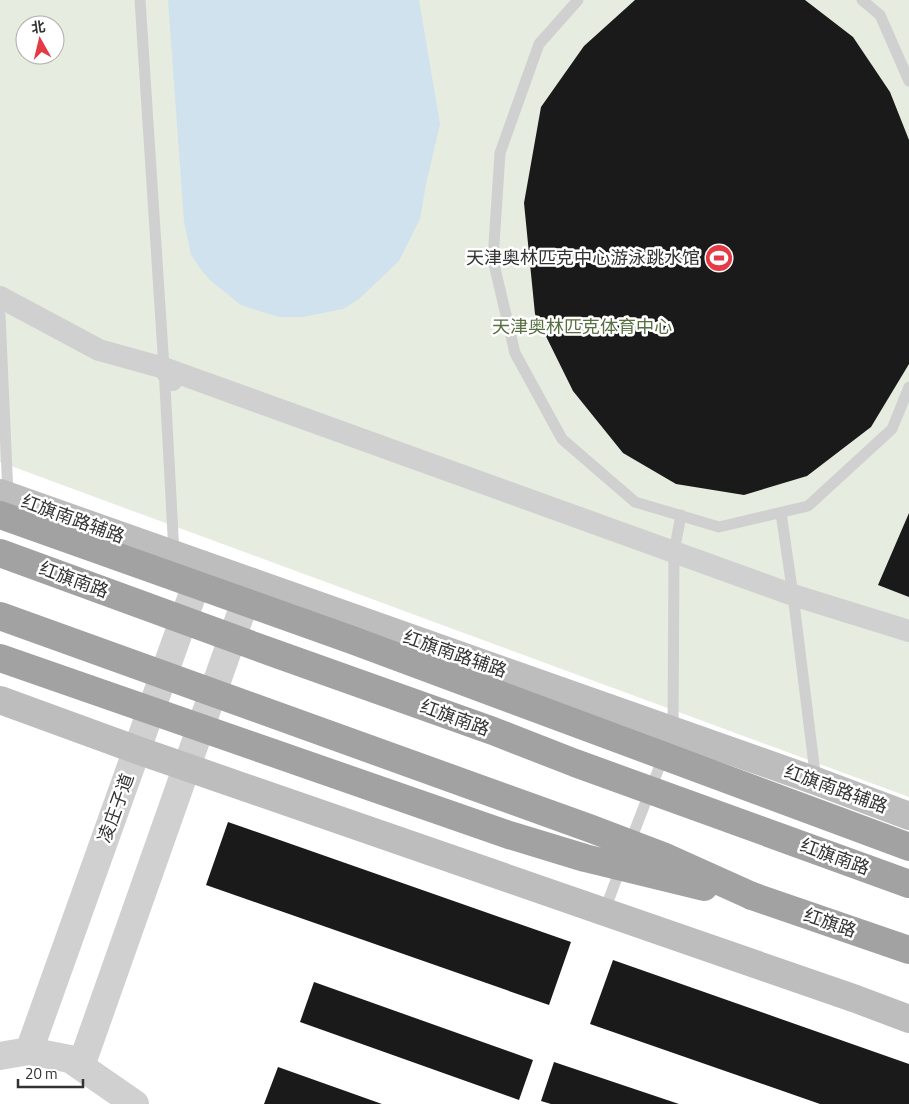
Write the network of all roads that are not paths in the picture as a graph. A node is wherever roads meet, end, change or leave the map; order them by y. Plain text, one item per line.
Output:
1 (140, 0) edge
2 (578, 0) edge
3 (862, 0) edge
4 (909, 81) edge
5 (0, 297) edge
6 (0, 315) edge
7 (164, 368) junction
8 (176, 386) dead end
9 (909, 387) edge
10 (3, 501) edge
11 (780, 513) junction
12 (681, 516) junction
13 (674, 552) junction
14 (0, 553) edge
15 (174, 554) junction
16 (203, 565) junction
17 (252, 582) junction
18 (794, 595) junction
19 (0, 616) edge
20 (909, 631) edge
21 (0, 658) edge
22 (0, 700) edge
23 (493, 731) junction
24 (673, 731) junction
25 (137, 750) junction
26 (187, 767) junction
27 (816, 781) junction
28 (756, 791) junction
29 (909, 816) edge
30 (909, 847) edge
31 (909, 884) edge
32 (752, 896) junction
33 (604, 912) junction
34 (909, 950) edge
35 (909, 1020) edge
36 (29, 1051) junction
37 (0, 1056) edge
38 (81, 1066) junction
39 (135, 1104) edge

1 - 7 lane
2 - 12 lane
3 - 4 lane
5 - 7 street
6 - 10 lane
7 - 8 street
7 - 13 street
7 - 15 lane
9 - 11 lane
10 - 15 main road, 红旗南路辅路
10 - 28 highway, bridge
11 - 12 lane
11 - 18 lane
12 - 13 lane
13 - 18 street
13 - 24 lane
14 - 23 highway, 红旗南路, bridge
15 - 16 main road, 红旗南路辅路
16 - 17 main road, 红旗南路辅路
16 - 25 street, 凌庄子道
17 - 24 main road, 红旗南路辅路
17 - 26 street
18 - 20 street
18 - 27 lane
19 - 32 highway, bridge
21 - 32 highway, bridge
22 - 25 main road
23 - 28 highway, bridge
23 - 31 highway, 红旗南路, bridge
24 - 27 main road, 红旗南路辅路
24 - 33 lane
25 - 26 main road
25 - 36 street, 凌庄子道
26 - 33 main road
26 - 38 street
27 - 29 main road, 红旗南路辅路
28 - 30 highway, bridge
32 - 34 highway, 红旗路
33 - 35 main road
36 - 37 street
36 - 38 street
38 - 39 street

